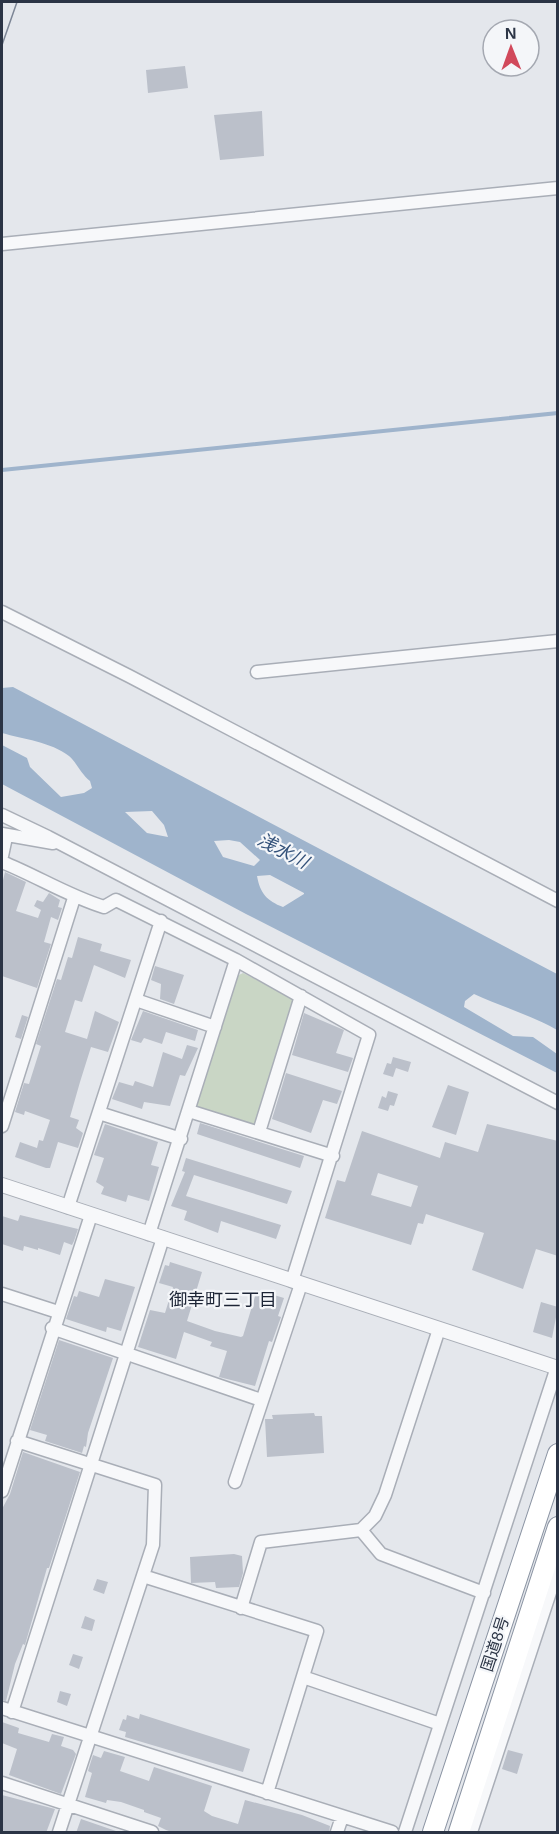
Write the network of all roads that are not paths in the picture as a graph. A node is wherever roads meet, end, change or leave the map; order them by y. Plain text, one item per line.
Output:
1 (558, 188) edge
2 (2, 244) edge
3 (2, 612) edge
4 (558, 641) edge
5 (257, 672) dead end
6 (2, 815) edge
7 (4, 836) edge
8 (62, 844) junction
9 (2, 856) edge
10 (2, 862) edge
11 (74, 898) junction
12 (558, 901) edge
13 (161, 921) junction
14 (236, 960) junction
15 (302, 996) junction
16 (136, 1000) junction
17 (215, 1027) junction
18 (558, 1103) edge
19 (189, 1111) junction
20 (99, 1113) junction
21 (2, 1126) edge
22 (259, 1132) junction
23 (181, 1139) junction
24 (333, 1156) junction
25 (2, 1185) edge
26 (68, 1207) junction
27 (91, 1215) junction
28 (149, 1234) junction
29 (163, 1238) junction
30 (297, 1282) junction
31 (2, 1294) edge
32 (58, 1312) junction
33 (52, 1328) junction
34 (439, 1329) junction
35 (128, 1353) junction
36 (557, 1368) edge
37 (261, 1400) junction
38 (17, 1441) junction
39 (558, 1454) edge
40 (91, 1464) junction
41 (235, 1482) dead end
42 (2, 1491) edge
43 (558, 1527) edge
44 (361, 1530) junction
45 (558, 1568) edge
46 (143, 1576) junction
47 (484, 1593) junction
48 (241, 1608) junction
49 (303, 1677) junction
50 (7, 1710) edge
51 (440, 1724) junction
52 (90, 1736) junction
53 (2, 1783) edge
54 (267, 1793) junction
55 (68, 1806) junction
56 (342, 1817) junction
57 (145, 1832) edge
58 (59, 1833) edge
59 (337, 1833) edge
60 (392, 1833) edge
61 (405, 1833) edge
62 (433, 1833) edge
63 (459, 1833) edge
64 (471, 1833) edge

1 - 2 street
3 - 12 street
4 - 5 street
6 - 8 street
7 - 8 street
7 - 9 street
8 - 18 street
10 - 11 street
11 - 13 street
11 - 21 street
13 - 14 street
13 - 16 street
14 - 15 street
14 - 17 street
15 - 22 street
15 - 24 street
16 - 17 street
16 - 20 street
17 - 19 street
19 - 22 street
19 - 23 street
20 - 23 street
20 - 26 street
22 - 24 street
23 - 28 street
24 - 30 street
25 - 26 street
26 - 27 street
27 - 28 street
27 - 32 street
28 - 29 street
29 - 30 street
29 - 35 street
30 - 34 street
30 - 37 street
31 - 32 street
32 - 33 street
33 - 35 street
33 - 38 street
34 - 36 street
34 - 44 street
35 - 37 street
35 - 40 street
36 - 47 street
37 - 41 street
38 - 40 street
38 - 42 street
39 - 62 highway, 国道8号
40 - 46 street
40 - 50 street
43 - 63 highway, 国道8号
44 - 47 street
44 - 48 street
45 - 64 street
46 - 48 street
46 - 52 street
47 - 51 street
48 - 49 street
49 - 51 street
49 - 54 street
50 - 52 street
51 - 61 street
52 - 54 street
52 - 55 street
53 - 55 street
54 - 56 street
55 - 57 street
55 - 58 street
56 - 59 street
56 - 60 street

